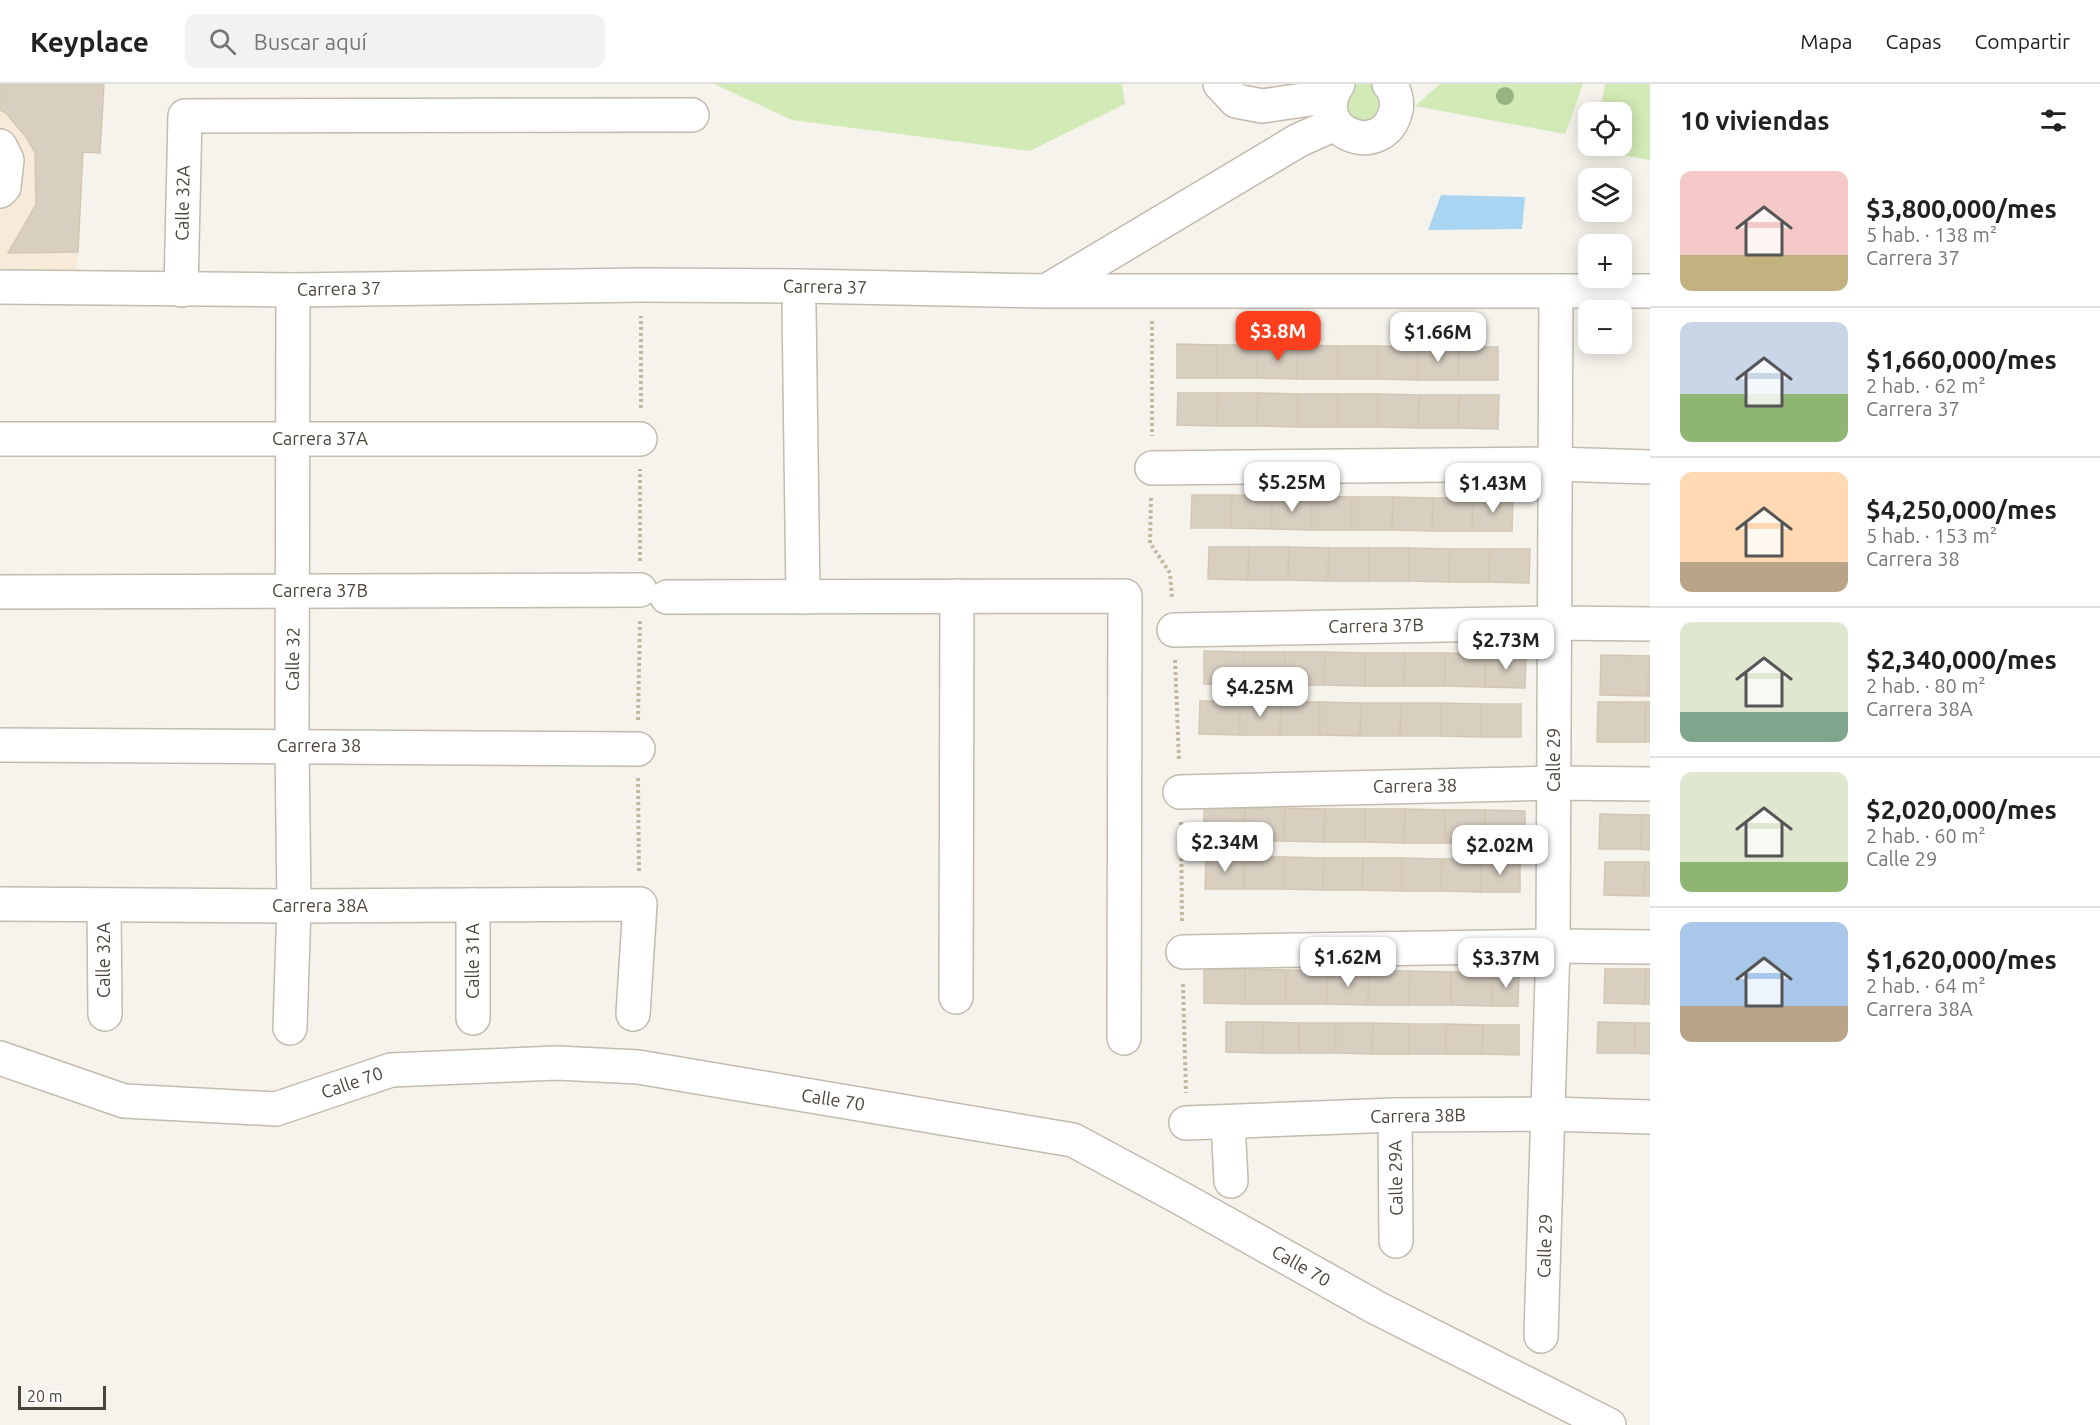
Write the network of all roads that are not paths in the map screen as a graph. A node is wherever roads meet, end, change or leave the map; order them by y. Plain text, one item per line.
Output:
1 (1220, 84) edge
2 (1393, 85) edge
3 (1335, 102) edge
4 (692, 115) dead end
5 (0, 146) edge
6 (0, 191) edge
7 (0, 287) edge
8 (181, 290) junction
9 (293, 290) junction
10 (1046, 291) junction
11 (1556, 291) junction
12 (1650, 291) edge
13 (799, 307) dead end
14 (0, 439) edge
15 (640, 439) dead end
16 (292, 440) junction
17 (1555, 464) junction
18 (1650, 467) edge
19 (1152, 468) road end
20 (294, 591) junction
21 (0, 592) edge
22 (957, 596) junction
23 (803, 597) junction
24 (1554, 622) junction
25 (1650, 624) edge
26 (1174, 630) road end
27 (0, 745) edge
28 (292, 746) junction
29 (638, 748) dead end
30 (1554, 783) junction
31 (1650, 784) edge
32 (1180, 792) road end
33 (0, 904) edge
34 (104, 905) junction
35 (473, 905) junction
36 (294, 906) junction
37 (1553, 945) junction
38 (1650, 947) edge
39 (1183, 952) road end
40 (956, 997) dead end
41 (105, 1014) dead end
42 (633, 1014) dead end
43 (473, 1018) dead end
44 (290, 1028) dead end
45 (1124, 1038) dead end
46 (0, 1058) edge
47 (1549, 1114) junction
48 (1395, 1115) junction
49 (1650, 1116) edge
50 (1228, 1122) junction
51 (1186, 1123) road end
52 (1231, 1181) dead end
53 (1396, 1241) dead end
54 (1541, 1336) dead end
55 (1609, 1425) edge

1 - 3 street
2 - 3 street
3 - 10 street
4 - 8 street, Calle 32A
5 - 6 street
7 - 8 street, Carrera 37
8 - 9 street, Carrera 37
9 - 10 street, Carrera 37
9 - 16 street, Calle 32
10 - 11 street, Carrera 37
11 - 12 street, Carrera 37
11 - 17 street, Calle 29
13 - 23 street
14 - 16 street, Carrera 37A
15 - 16 street, Carrera 37A
16 - 20 street, Calle 32
17 - 18 street
17 - 19 street
17 - 24 street, Calle 29
20 - 21 street, Carrera 37B
20 - 23 street, Carrera 37B
20 - 28 street, Calle 32
22 - 23 street, Carrera 37B
22 - 40 street
22 - 45 street, Carrera 37B
24 - 25 street, Carrera 37B
24 - 26 street, Carrera 37B
24 - 30 street, Calle 29
27 - 28 street, Carrera 38
28 - 29 street, Carrera 38
28 - 36 street, Calle 32
30 - 31 street, Carrera 38
30 - 32 street, Carrera 38
30 - 37 street, Calle 29
33 - 34 street, Carrera 38A
34 - 36 street, Carrera 38A
34 - 41 street, Calle 32A
35 - 36 street, Carrera 38A
35 - 42 street, Carrera 38A
35 - 43 street, Calle 31A
36 - 44 street, Calle 32
37 - 38 street
37 - 39 street
37 - 47 street, Calle 29
46 - 55 street, Calle 70
47 - 48 street, Carrera 38B
47 - 49 street, Carrera 38B
47 - 54 street, Calle 29
48 - 50 street, Carrera 38B
48 - 53 street, Calle 29A
50 - 51 street, Carrera 38B
50 - 52 street

